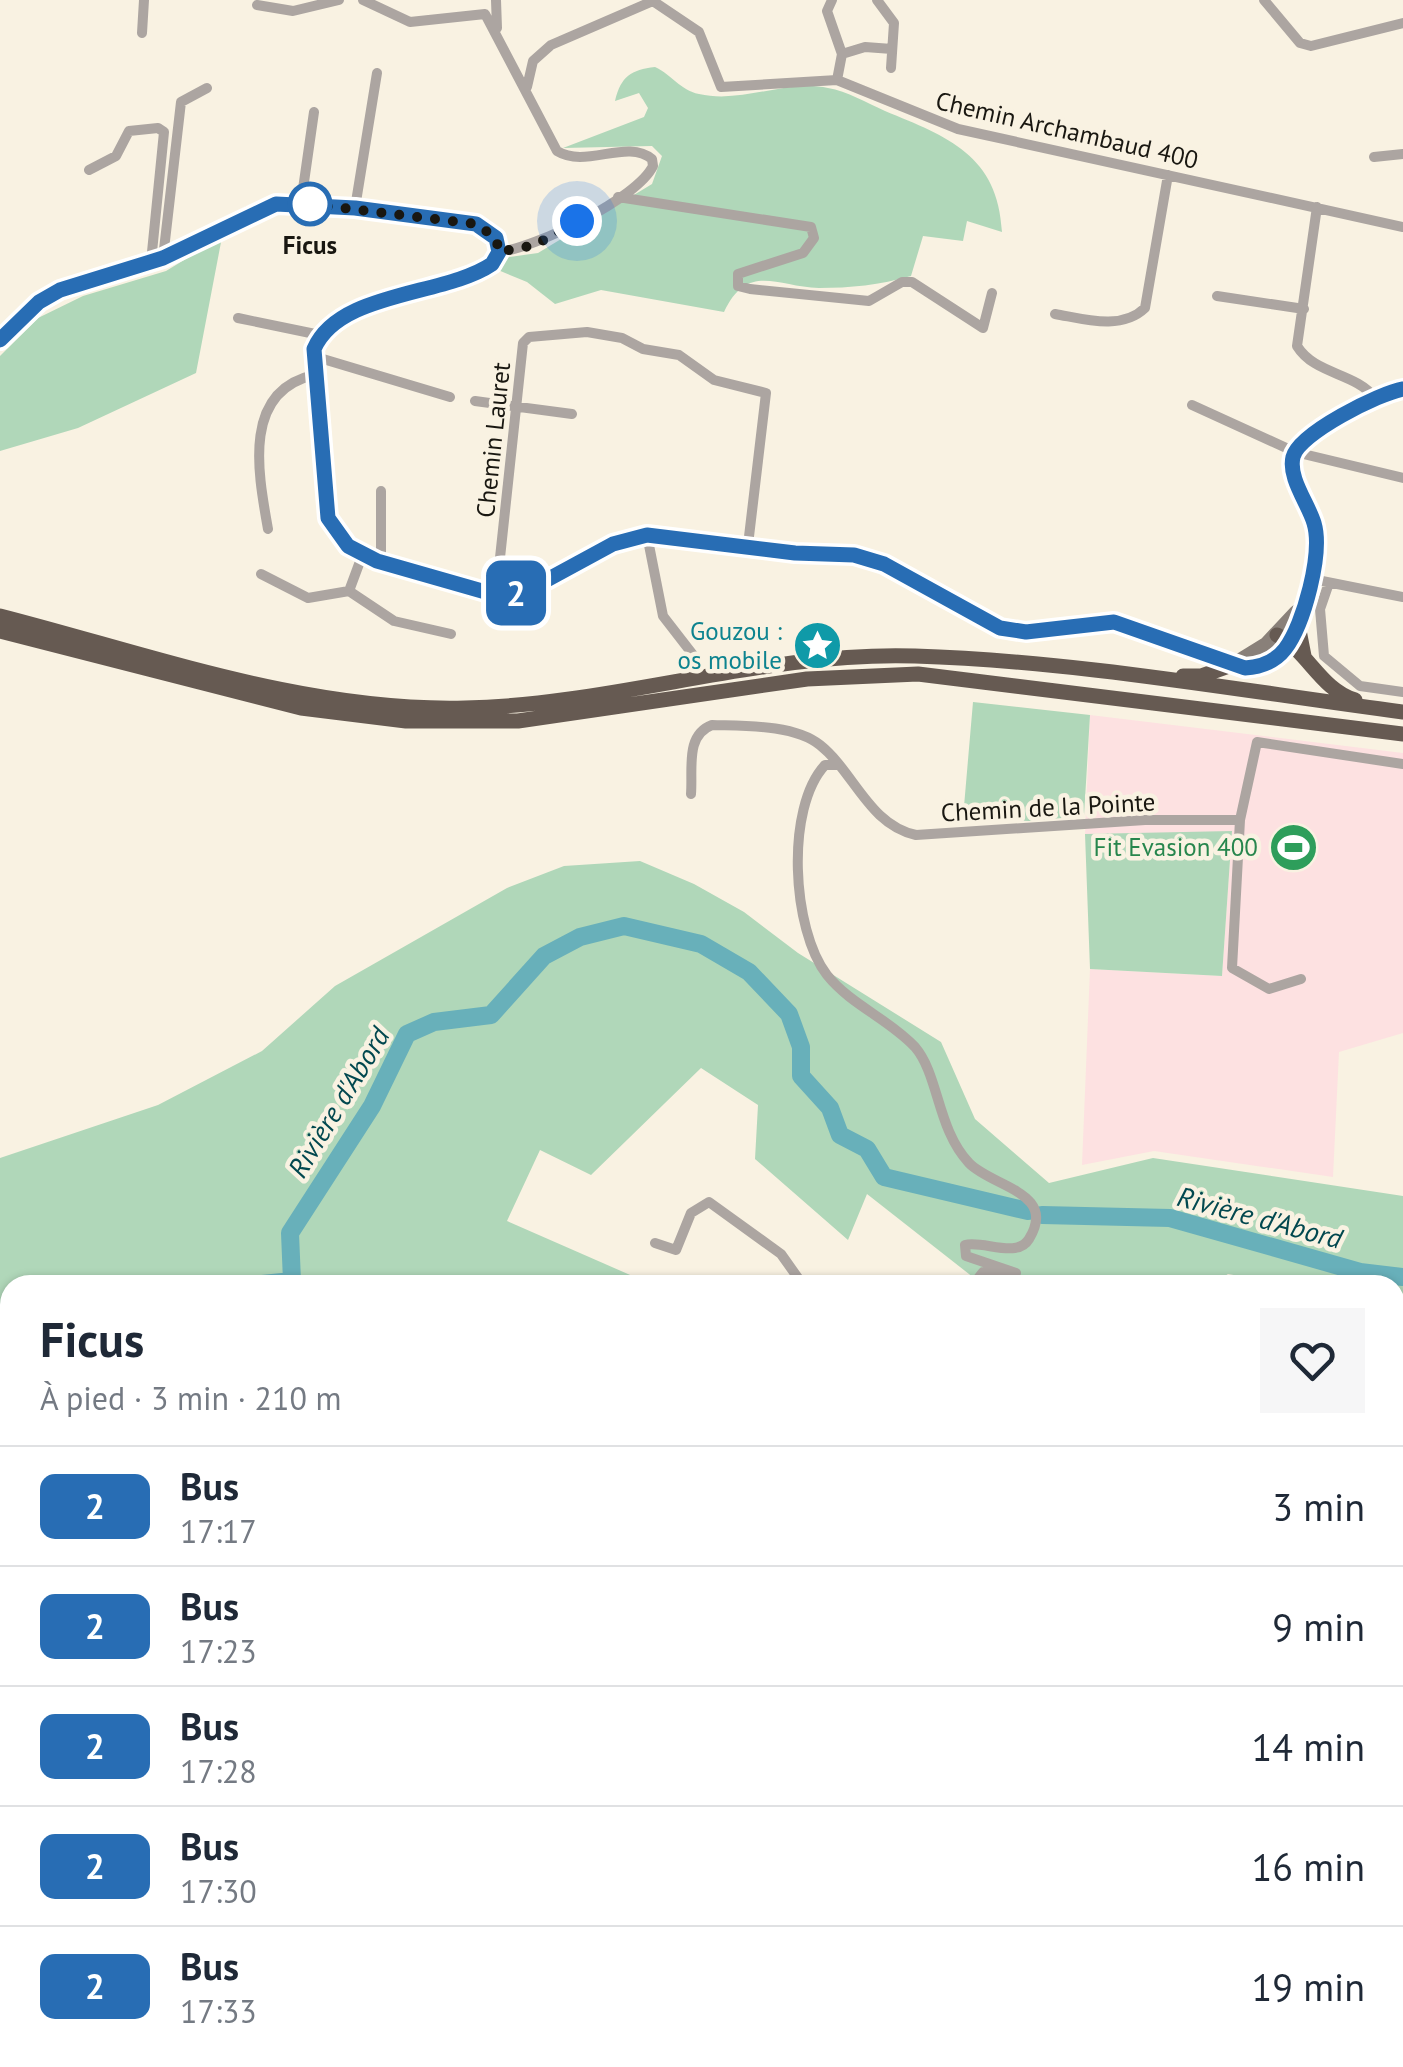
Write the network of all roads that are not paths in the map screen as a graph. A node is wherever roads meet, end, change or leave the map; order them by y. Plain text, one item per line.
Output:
1 (144, 0) edge
2 (339, 0) edge
3 (362, 0) edge
4 (496, 0) edge
5 (877, 0) edge
6 (1264, 0) edge
7 (653, 1) edge
8 (831, 1) edge
9 (256, 5) dead end
10 (1403, 23) edge
11 (497, 29) junction
12 (142, 34) dead end
13 (892, 49) junction
14 (842, 54) junction
15 (891, 68) dead end
16 (377, 73) dead end
17 (837, 80) junction
18 (526, 87) junction
19 (206, 88) dead end
20 (314, 112) dead end
21 (1403, 154) edge
22 (1374, 157) dead end
23 (88, 170) dead end
24 (1168, 175) junction
25 (618, 197) junction
26 (301, 203) junction
27 (1317, 207) junction
28 (355, 208) junction
29 (1403, 226) edge
30 (499, 252) junction
31 (157, 260) junction
32 (992, 293) dead end
33 (1217, 296) dead end
34 (1304, 309) junction
35 (1055, 314) dead end
36 (238, 318) dead end
37 (320, 334) junction
38 (0, 340) edge
39 (314, 356) junction
40 (314, 375) junction
41 (1403, 389) edge
42 (450, 397) dead end
43 (1375, 398) junction
44 (474, 401) dead end
45 (1192, 405) dead end
46 (516, 407) junction
47 (572, 414) dead end
48 (1295, 452) junction
49 (1403, 478) edge
50 (382, 491) dead end
51 (268, 529) dead end
52 (647, 535) junction
53 (748, 546) junction
54 (362, 556) junction
55 (381, 562) junction
56 (261, 574) dead end
57 (1312, 580) junction
58 (1329, 583) junction
59 (349, 591) junction
60 (496, 595) junction
61 (1403, 597) edge
62 (1320, 610) junction
63 (1300, 612) junction
64 (0, 616) edge
65 (0, 631) edge
66 (451, 634) dead end
67 (1283, 638) junction
68 (694, 656) dead end
69 (1304, 656) junction
70 (1026, 663) junction
71 (1232, 665) junction
72 (1403, 692) edge
73 (1403, 710) edge
74 (1403, 734) edge
75 (1403, 764) edge
76 (835, 765) junction
77 (691, 794) dead end
78 (1240, 820) junction
79 (1302, 979) dead end
80 (655, 1243) dead end
81 (796, 1275) edge
82 (1012, 1275) edge

1 - 12 street
2 - 9 street
3 - 11 street
4 - 11 street
5 - 13 street
6 - 10 street
7 - 17 street, Chemin Archambaud 400
7 - 18 street
8 - 14 street
11 - 18 street
13 - 14 street
13 - 15 street
14 - 17 street
16 - 28 street
17 - 24 street, Chemin Archambaud 400
18 - 25 street
19 - 31 street
20 - 26 street
21 - 22 street
23 - 31 street
24 - 27 street, Chemin Archambaud 400
24 - 35 street
25 - 30 street
25 - 32 street
26 - 28 main road
26 - 31 main road
27 - 29 street, Chemin Archambaud 400
27 - 34 street
28 - 30 main road
30 - 37 main road
31 - 38 main road
33 - 34 street
34 - 43 street
36 - 37 street
37 - 39 main road
39 - 40 main road
39 - 42 street
40 - 51 street
40 - 54 main road
41 - 43 main road
43 - 48 main road
44 - 46 street
45 - 48 street
46 - 47 street
46 - 53 street, Chemin Lauret
46 - 60 street, Chemin Lauret
48 - 49 street
48 - 57 main road
50 - 55 street
52 - 53 main road
52 - 60 main road
52 - 68 street
53 - 71 main road
54 - 55 main road
54 - 59 street
55 - 60 main road
56 - 59 street
57 - 58 street
57 - 63 main road
58 - 61 street
58 - 62 street
59 - 66 street
62 - 63 street
62 - 72 street
63 - 67 main road
63 - 69 highway
64 - 70 highway
65 - 74 highway
67 - 69 highway
67 - 71 main road
69 - 73 highway
70 - 71 highway
70 - 73 highway
75 - 78 street
76 - 77 street, Chemin de la Pointe
76 - 78 street, Chemin de la Pointe
76 - 82 street
78 - 79 street
80 - 81 street

